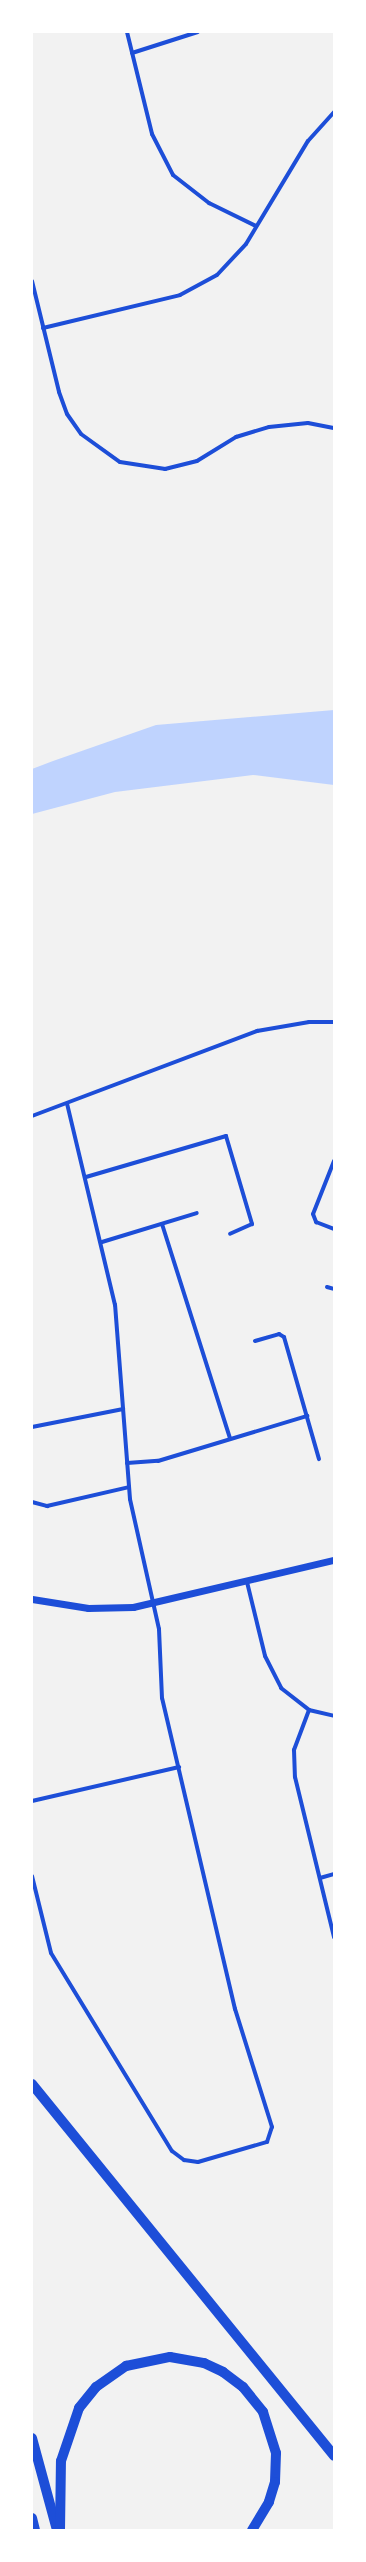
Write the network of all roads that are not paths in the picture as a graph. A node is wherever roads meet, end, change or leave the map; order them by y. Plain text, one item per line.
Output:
1 (127, 32) edge
2 (198, 32) edge
3 (132, 53) junction
4 (334, 112) edge
5 (256, 226) junction
6 (32, 281) edge
7 (43, 328) junction
8 (334, 428) edge
9 (334, 1022) edge
10 (67, 1104) junction
11 (32, 1116) edge
12 (334, 1161) edge
13 (86, 1177) junction
14 (198, 1213) dead end
15 (162, 1224) junction
16 (334, 1230) edge
17 (230, 1234) dead end
18 (102, 1242) junction
19 (327, 1286) dead end
20 (334, 1289) edge
21 (255, 1341) dead end
22 (123, 1409) junction
23 (307, 1416) junction
24 (32, 1427) edge
25 (230, 1439) junction
26 (319, 1459) dead end
27 (127, 1463) junction
28 (129, 1487) junction
29 (32, 1502) edge
30 (334, 1560) edge
31 (247, 1582) junction
32 (32, 1599) edge
33 (154, 1604) junction
34 (309, 1710) junction
35 (334, 1716) edge
36 (178, 1767) junction
37 (32, 1801) edge
38 (334, 1874) edge
39 (32, 1876) edge
40 (320, 1878) junction
41 (334, 1937) edge
42 (32, 2084) edge
43 (32, 2438) edge
44 (334, 2456) edge
45 (32, 2518) edge
46 (35, 2530) edge
47 (57, 2530) edge
48 (60, 2530) edge
49 (252, 2530) edge

1 - 3 street
2 - 3 street
3 - 5 street
4 - 5 street
5 - 7 street
6 - 7 street
7 - 8 street
9 - 10 street
10 - 11 street
10 - 13 street
12 - 16 street
13 - 17 street
13 - 18 street
14 - 15 street
15 - 18 street
15 - 25 street
18 - 22 street
19 - 20 street
21 - 23 street
22 - 24 street
22 - 27 street
23 - 25 street
23 - 26 street
25 - 27 street
27 - 28 street
28 - 29 street
28 - 33 street
30 - 31 street
31 - 33 street
31 - 34 street
32 - 33 street
33 - 36 street
34 - 35 street
34 - 40 street
36 - 37 street
36 - 39 street
38 - 40 street
40 - 41 street
42 - 44 highway
43 - 47 highway
45 - 46 highway
48 - 49 highway

